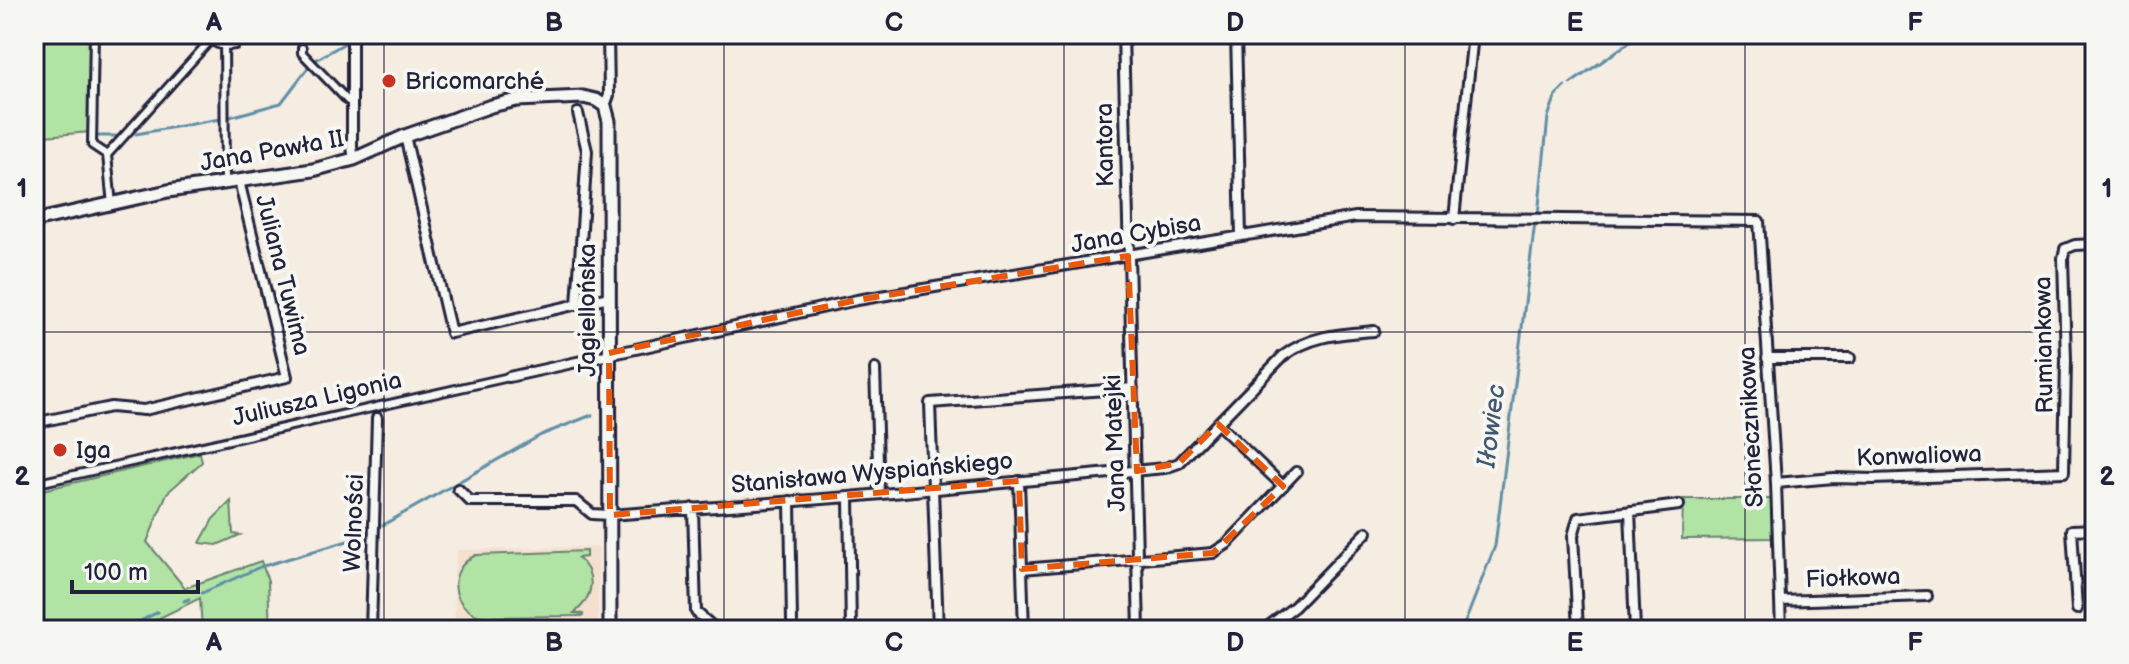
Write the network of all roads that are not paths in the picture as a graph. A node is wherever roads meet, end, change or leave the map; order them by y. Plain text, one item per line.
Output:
1 (94, 34) edge
2 (224, 34) edge
3 (245, 34) edge
4 (352, 34) edge
5 (608, 34) edge
6 (1123, 34) edge
7 (1236, 34) edge
8 (1473, 34) edge
9 (211, 36) edge
10 (224, 47) junction
11 (302, 48) dead end
12 (352, 101) junction
13 (605, 106) junction
14 (578, 113) dead end
15 (405, 136) junction
16 (107, 155) junction
17 (354, 159) junction
18 (239, 181) junction
19 (225, 184) junction
20 (112, 205) junction
21 (1454, 219) junction
22 (34, 221) edge
23 (1759, 221) joint
24 (1241, 236) junction
25 (2095, 244) edge
26 (1128, 256) junction
27 (609, 297) junction
28 (577, 305) junction
29 (1374, 331) dead end
30 (609, 353) junction
31 (1767, 358) junction
32 (1850, 358) dead end
33 (875, 369) dead end
34 (509, 377) joint
35 (1133, 388) junction
36 (377, 418) dead end
37 (34, 423) edge
38 (1218, 424) junction
39 (1137, 471) junction
40 (1296, 472) dead end
41 (2064, 472) joint
42 (1019, 481) junction
43 (1776, 483) junction
44 (34, 484) edge
45 (1283, 486) junction
46 (458, 489) dead end
47 (933, 489) junction
48 (879, 494) junction
49 (849, 497) junction
50 (790, 501) junction
51 (1679, 505) dead end
52 (693, 508) junction
53 (1630, 511) junction
54 (610, 515) junction
55 (2095, 529) edge
56 (1367, 532) dead end
57 (1138, 559) junction
58 (1022, 569) junction
59 (1927, 596) dead end
60 (1780, 601) junction
61 (2077, 609) dead end
62 (792, 622) dead end
63 (712, 626) dead end
64 (371, 630) edge
65 (610, 630) edge
66 (851, 630) edge
67 (938, 630) edge
68 (1024, 630) edge
69 (1139, 630) edge
70 (1263, 630) edge
71 (1578, 630) edge
72 (1635, 630) edge
73 (1781, 630) edge

1 - 16 street
2 - 10 street
3 - 10 street
4 - 12 street
5 - 13 street
6 - 26 street, Kantora
7 - 24 street
8 - 21 street
9 - 10 street
9 - 16 street
10 - 19 street
11 - 12 street
12 - 17 street
13 - 15 street, Jana Pawła II
13 - 27 street, Jagiellońska
14 - 28 street
15 - 17 street, Jana Pawła II
15 - 28 street
16 - 20 street
17 - 18 street, Jana Pawła II
18 - 19 street, Jana Pawła II
18 - 37 street, Juliana Tuwima
19 - 20 street, Jana Pawła II
20 - 22 street, Jana Pawła II
21 - 23 street, Jana Cybisa
21 - 24 street, Jana Cybisa
23 - 31 street, Słonecznikowa
24 - 26 street, Jana Cybisa
25 - 41 street, Rumiankowa
26 - 30 street, Jana Cybisa
26 - 35 street, Jana Matejki
27 - 28 street
27 - 30 street, Jagiellońska
29 - 38 street, Stanisława Wyspiańskiego
30 - 34 street, Juliusza Ligonia
30 - 54 street, Jagiellońska
31 - 32 street
31 - 43 street, Słonecznikowa
33 - 48 street
34 - 44 street, Juliusza Ligonia
35 - 39 street, Jana Matejki
35 - 47 street
36 - 64 street, Wolności
38 - 39 street, Stanisława Wyspiańskiego
38 - 45 street
39 - 42 street, Stanisława Wyspiańskiego
39 - 57 street, Jana Matejki
40 - 45 street
41 - 43 street, Konwaliowa
42 - 47 street, Stanisława Wyspiańskiego
42 - 58 street
43 - 60 street, Słonecznikowa
45 - 57 street
46 - 54 street
47 - 48 street, Stanisława Wyspiańskiego
47 - 67 street
48 - 49 street, Stanisława Wyspiańskiego
49 - 50 street, Stanisława Wyspiańskiego
49 - 66 street
50 - 52 street, Stanisława Wyspiańskiego
50 - 62 street
51 - 53 street
52 - 54 street, Stanisława Wyspiańskiego
52 - 63 street
53 - 71 street
53 - 72 street
54 - 65 street, Jagiellońska
55 - 61 street
56 - 70 street
57 - 58 street
57 - 69 street, Jana Matejki
58 - 68 street
59 - 60 street, Fiołkowa
60 - 73 street, Słonecznikowa

